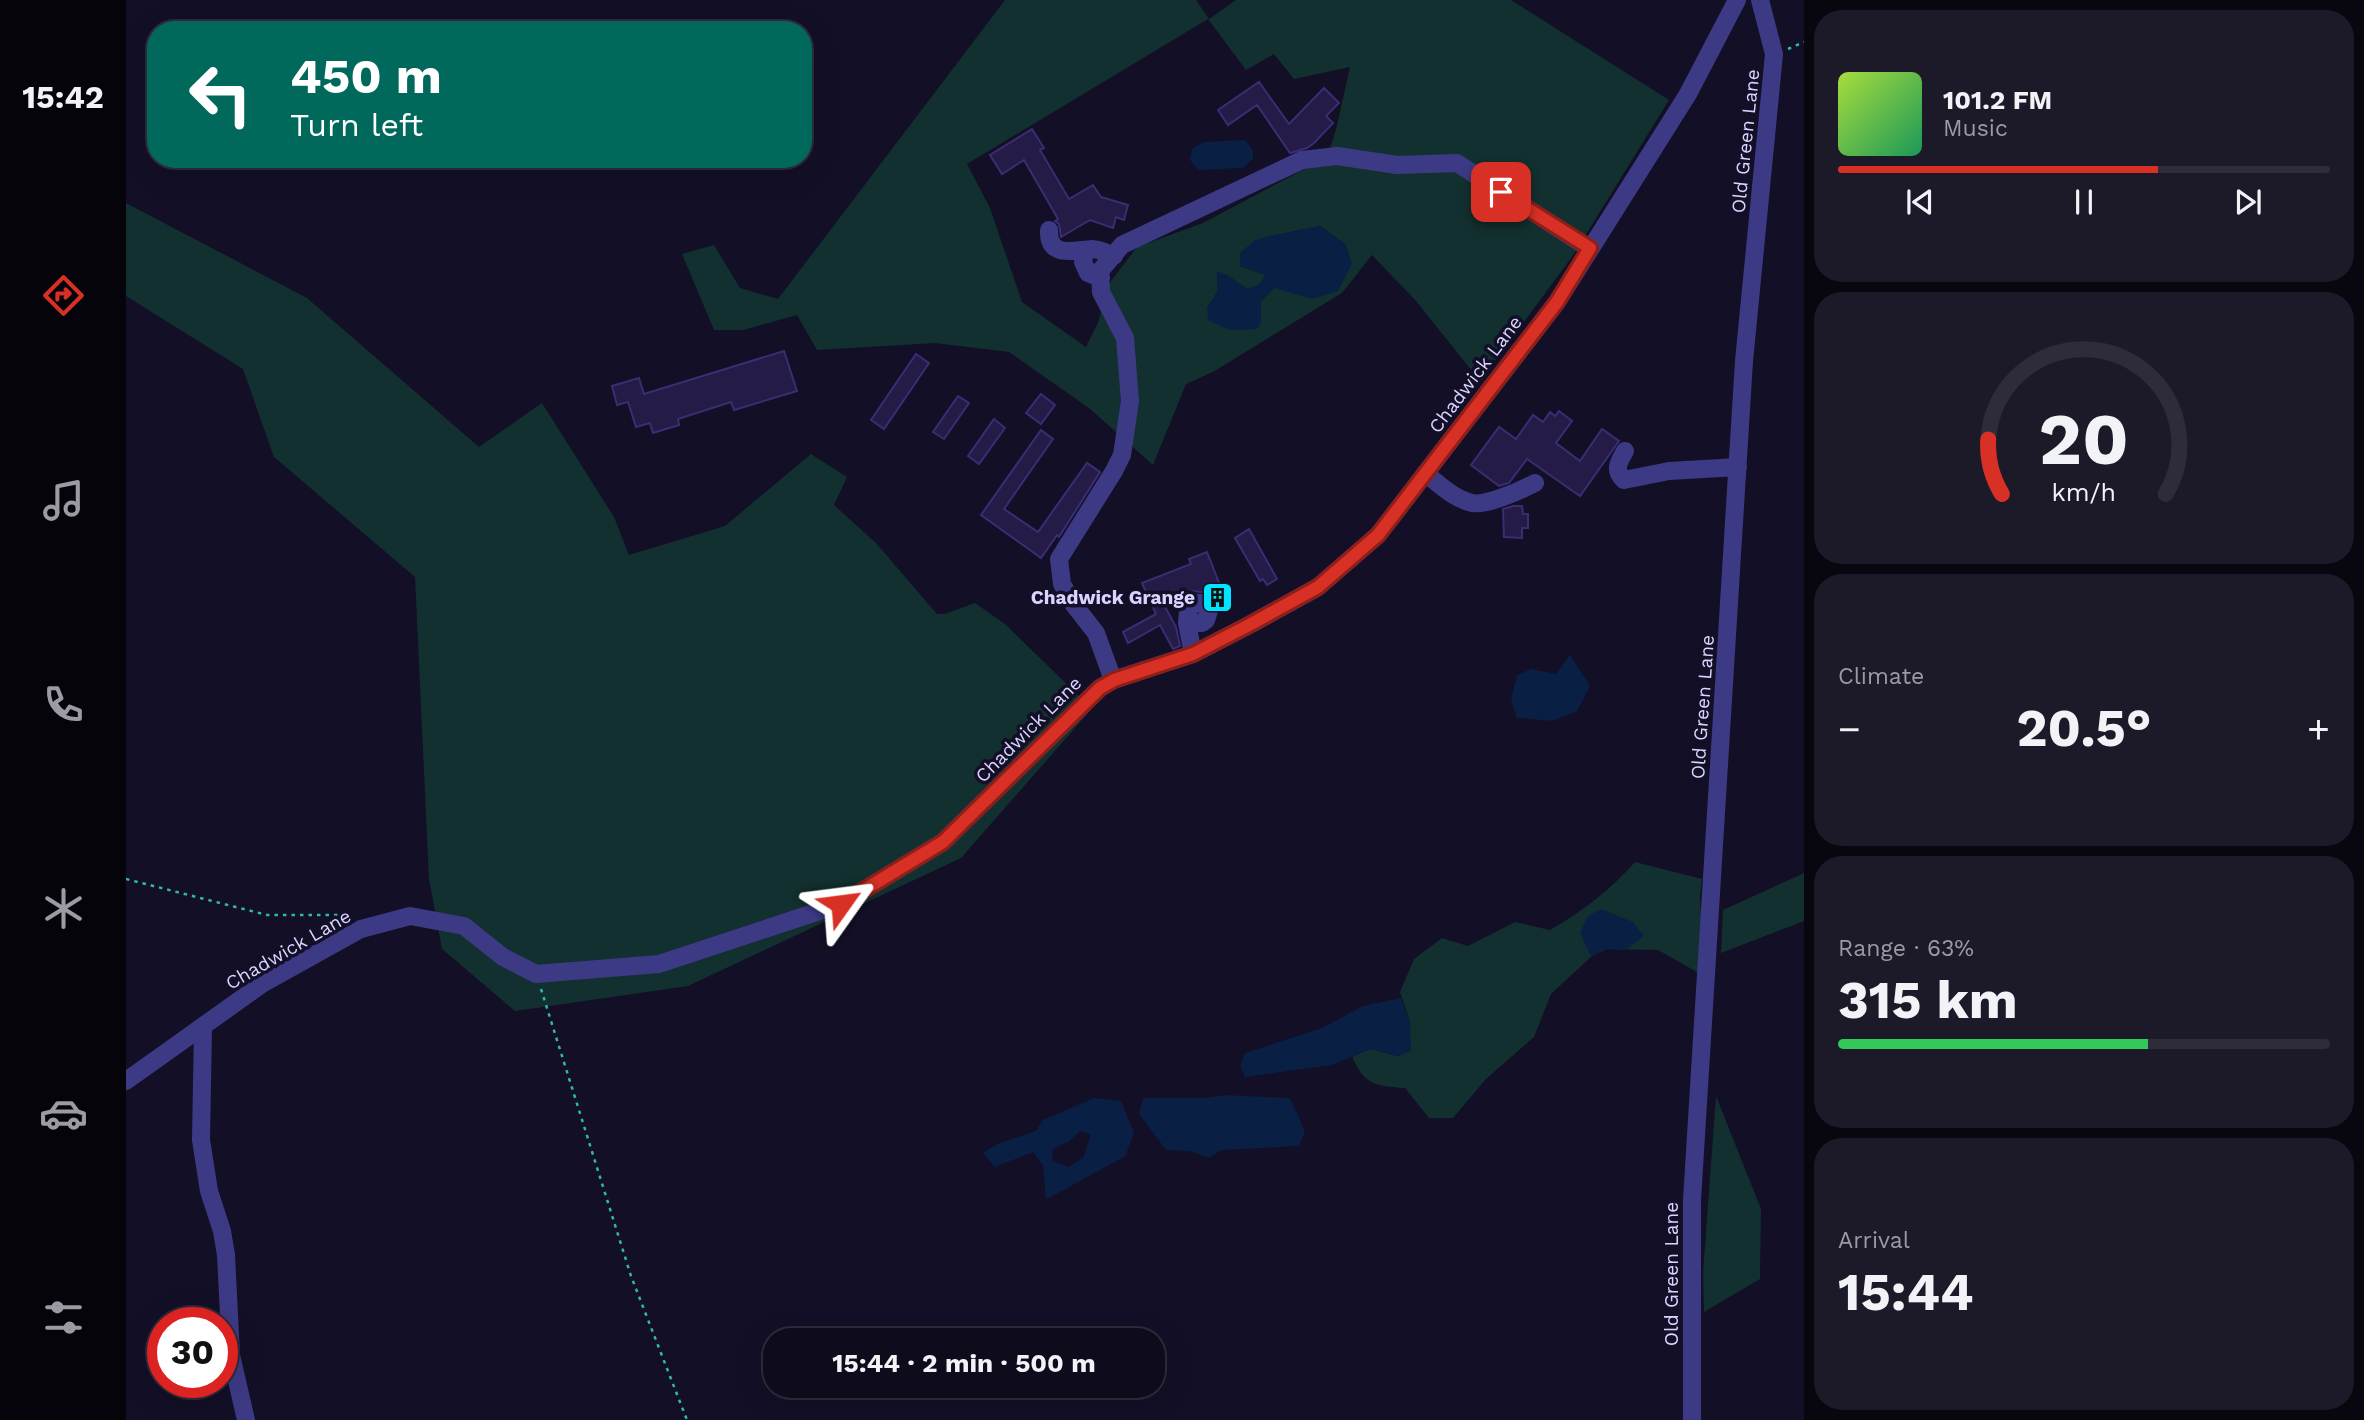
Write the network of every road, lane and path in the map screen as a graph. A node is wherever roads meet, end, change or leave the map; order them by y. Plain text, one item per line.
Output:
1 (1737, 2) edge
2 (1761, 4) edge
3 (1049, 230) dead end
4 (1590, 248) junction
5 (1085, 251) junction
6 (1114, 256) junction
7 (1101, 278) junction
8 (1625, 451) dead end
9 (1738, 467) junction
10 (1425, 473) junction
11 (1535, 483) dead end
12 (1187, 623) dead end
13 (1193, 654) junction
14 (1114, 680) junction
15 (126, 879) edge
16 (355, 915) dead end
17 (536, 974) junction
18 (203, 1026) junction
19 (126, 1081) edge
20 (246, 1420) edge
21 (687, 1420) edge
22 (1692, 1420) edge

1 - 2 street
1 - 4 street, Chadwick Lane
2 - 9 street, Old Green Lane
3 - 5 street
4 - 6 street
4 - 10 street, Chadwick Lane
5 - 6 street
5 - 7 street
6 - 7 street
7 - 14 street
8 - 9 street
9 - 22 street, Old Green Lane
10 - 11 street
10 - 13 street, Chadwick Lane
12 - 13 street
13 - 14 street, Chadwick Lane
14 - 17 street, Chadwick Lane
15 - 16 path
17 - 18 street, Chadwick Lane
17 - 21 path
18 - 19 street, Chadwick Lane
18 - 20 street

